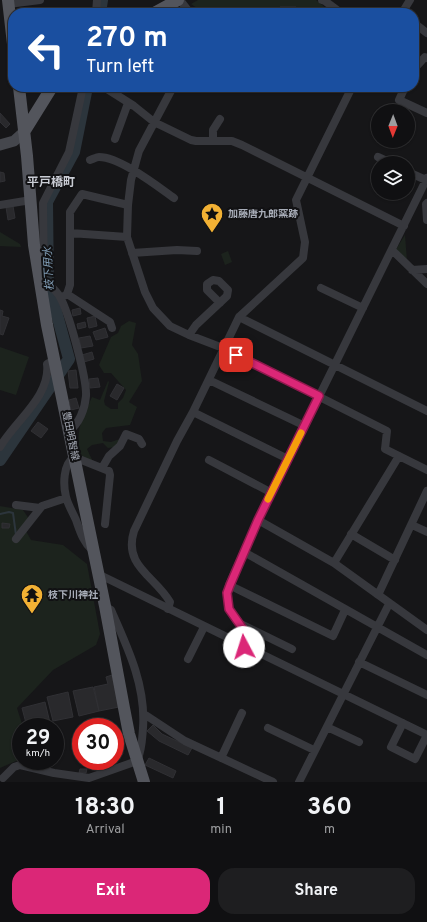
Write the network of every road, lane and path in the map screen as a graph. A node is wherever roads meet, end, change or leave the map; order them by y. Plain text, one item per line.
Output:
1 (40, 0) edge
2 (179, 0) edge
3 (322, 0) edge
4 (8, 2) edge
5 (164, 8) edge
6 (186, 8) edge
7 (334, 8) edge
8 (419, 27) edge
9 (427, 33) edge
10 (427, 58) edge
11 (419, 64) edge
12 (20, 92) edge
13 (49, 92) edge
14 (82, 92) edge
15 (112, 92) edge
16 (170, 92) edge
17 (349, 92) edge
18 (403, 92) edge
19 (128, 103) junction
20 (427, 114) edge
21 (220, 119) dead end
22 (154, 122) junction
23 (24, 132) junction
24 (114, 139) dead end
25 (213, 141) junction
26 (0, 145) edge
27 (90, 160) dead end
28 (133, 170) junction
29 (415, 175) edge
30 (306, 177) junction
31 (426, 179) edge
32 (174, 198) dead end
33 (417, 198) junction
34 (31, 200) junction
35 (426, 204) edge
36 (0, 205) edge
37 (128, 205) junction
38 (427, 220) edge
39 (404, 226) junction
40 (70, 233) junction
41 (127, 237) junction
42 (392, 250) junction
43 (197, 251) dead end
44 (132, 253) junction
45 (427, 268) edge
46 (412, 270) junction
47 (43, 279) junction
48 (427, 284) edge
49 (322, 288) dead end
50 (64, 296) junction
51 (220, 303) dead end
52 (363, 308) junction
53 (238, 317) junction
54 (112, 328) dead end
55 (189, 335) junction
56 (223, 348) junction
57 (54, 362) junction
58 (334, 365) junction
59 (209, 380) junction
60 (319, 396) junction
61 (427, 410) edge
62 (193, 412) junction
63 (305, 426) junction
64 (69, 431) junction
65 (142, 444) dead end
66 (0, 447) edge
67 (399, 456) junction
68 (74, 457) junction
69 (288, 459) junction
70 (209, 460) dead end
71 (102, 468) junction
72 (427, 470) edge
73 (272, 493) junction
74 (426, 495) edge
75 (66, 498) junction
76 (16, 505) dead end
77 (40, 508) junction
78 (258, 520) junction
79 (106, 524) dead end
80 (412, 525) junction
81 (427, 532) edge
82 (351, 534) junction
83 (17, 538) dead end
84 (92, 550) junction
85 (244, 552) junction
86 (395, 560) junction
87 (334, 563) junction
88 (98, 574) junction
89 (230, 585) junction
90 (378, 595) junction
91 (389, 604) junction
92 (105, 606) junction
93 (168, 609) junction
94 (346, 610) junction
95 (241, 624) junction
96 (204, 627) junction
97 (376, 628) junction
98 (427, 630) edge
99 (244, 647) junction
100 (292, 649) dead end
101 (427, 655) edge
102 (188, 659) dead end
103 (359, 662) junction
104 (343, 694) junction
105 (427, 695) edge
106 (242, 713) dead end
107 (144, 714) junction
108 (403, 723) junction
109 (327, 727) junction
110 (268, 728) dead end
111 (427, 735) edge
112 (359, 742) dead end
113 (314, 750) junction
114 (221, 758) junction
115 (137, 761) junction
116 (3, 778) dead end
117 (99, 779) edge
118 (267, 781) edge
119 (144, 782) edge
120 (299, 782) edge

1 - 4 street
2 - 5 main road
2 - 6 street
3 - 7 street
8 - 9 street
10 - 11 street
12 - 23 main road, 豊田明智線
13 - 23 main road
14 - 47 street
15 - 19 street
16 - 22 street
17 - 30 street
18 - 20 street
19 - 22 street
19 - 24 street
21 - 25 street
22 - 25 street
22 - 28 street
23 - 26 main road
23 - 34 main road, 豊田明智線
25 - 30 street
27 - 28 street
28 - 32 street
28 - 37 street
29 - 31 street
30 - 39 street
30 - 53 street
31 - 33 street
33 - 35 street
33 - 39 street
34 - 36 street
34 - 47 main road, 豊田明智線
35 - 38 street
37 - 40 street
37 - 41 street
39 - 42 street
40 - 41 street
40 - 50 street
41 - 44 street
42 - 46 street
42 - 52 street
43 - 44 street
44 - 55 street
45 - 46 street
46 - 48 street
47 - 50 street
47 - 57 main road, 豊田明智線
49 - 52 street
50 - 54 street
50 - 64 street
51 - 55 street
52 - 58 street
53 - 56 street
53 - 58 street
55 - 56 street
56 - 59 street
56 - 60 street
57 - 64 main road, 豊田明智線
57 - 66 street
58 - 60 street
58 - 61 street
59 - 62 street
59 - 63 street
60 - 63 street
60 - 67 street
62 - 69 street
62 - 93 street
63 - 69 street
64 - 68 main road, 豊田明智線
65 - 71 street
67 - 72 street
67 - 82 street
68 - 71 street
68 - 75 street
68 - 84 main road, 豊田明智線
69 - 73 street
70 - 73 street
71 - 79 street
73 - 78 street
74 - 80 street
75 - 77 street
75 - 84 street
76 - 77 street
77 - 83 street
78 - 85 street
78 - 87 street
80 - 81 street
80 - 86 street
82 - 86 street
82 - 87 street
84 - 88 main road, 豊田明智線
85 - 89 street
85 - 94 street
86 - 90 street
87 - 90 street
88 - 92 main road, 豊田明智線
88 - 93 street
89 - 94 street
89 - 95 street
90 - 91 street
91 - 97 street
91 - 98 street
92 - 107 street
92 - 115 main road, 豊田明智線
93 - 96 street
94 - 97 street
95 - 99 street
95 - 100 street
96 - 99 street
96 - 102 street
97 - 101 street
97 - 103 street
99 - 104 street
103 - 104 street
103 - 105 street
104 - 108 street
104 - 109 street
106 - 114 street
107 - 114 street
107 - 115 street
108 - 111 street
108 - 111 street
109 - 112 street
109 - 113 street
110 - 113 street
113 - 120 street
114 - 118 street
115 - 117 street
115 - 119 main road, 豊田明智線
116 - 117 street

